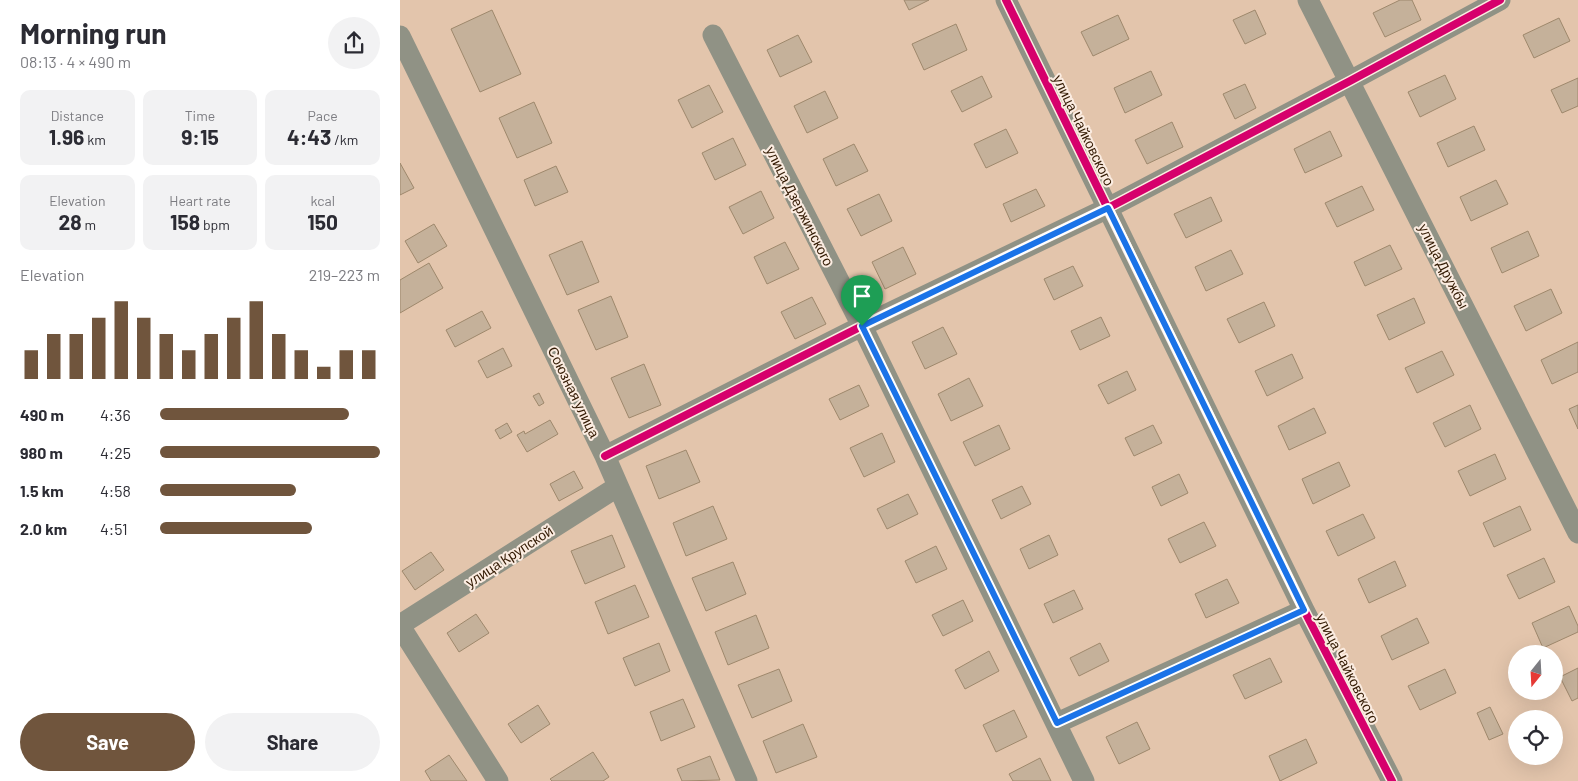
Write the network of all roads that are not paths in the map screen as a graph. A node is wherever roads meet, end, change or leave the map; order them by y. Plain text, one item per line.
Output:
1 (1006, 0) edge
2 (1308, 0) edge
3 (1500, 0) edge
4 (712, 35) dead end
5 (400, 36) edge
6 (1350, 81) junction
7 (1108, 208) junction
8 (862, 326) junction
9 (605, 456) junction
10 (617, 486) junction
11 (1578, 533) edge
12 (1304, 610) junction
13 (400, 626) edge
14 (1057, 723) junction
15 (498, 781) edge
16 (747, 781) edge
17 (1084, 781) edge
18 (1392, 781) edge

1 - 7 street, улица Чайковского
2 - 6 street, улица Дружбы
3 - 6 street
4 - 8 street, улица Дзержинского
5 - 9 street, Союзная улица
6 - 7 street
6 - 11 street, улица Дружбы
7 - 8 street
7 - 12 street, улица Чайковского
8 - 9 street
8 - 14 street, улица Дзержинского
9 - 10 street, Союзная улица
10 - 13 street, улица Крупской
10 - 16 street, Союзная улица
12 - 14 street
12 - 18 street, улица Чайковского
13 - 15 street, улица Крупской
14 - 17 street, улица Дзержинского

